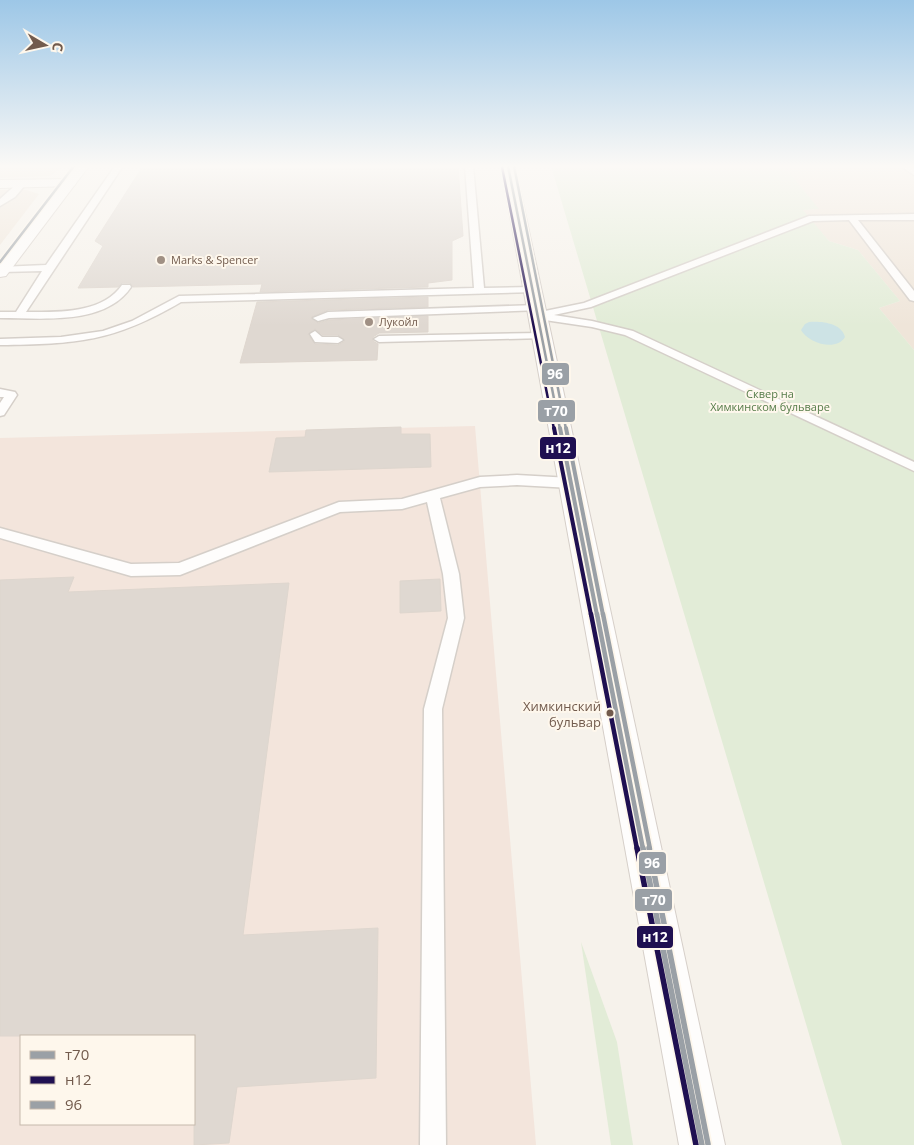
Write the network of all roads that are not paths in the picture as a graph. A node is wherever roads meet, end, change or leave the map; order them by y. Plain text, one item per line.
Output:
1 (41, 219) edge
2 (82, 219) edge
3 (473, 219) edge
4 (519, 219) edge
5 (808, 219) edge
6 (854, 219) edge
7 (49, 268) junction
8 (1, 271) edge
9 (126, 287) dead end
10 (479, 290) junction
11 (914, 298) edge
12 (537, 312) junction
13 (0, 315) edge
14 (19, 315) junction
15 (318, 318) dead end
16 (315, 334) dead end
17 (379, 339) dead end
18 (338, 340) dead end
19 (0, 342) edge
20 (0, 394) edge
21 (0, 412) edge
22 (914, 467) edge
23 (571, 483) junction
24 (433, 497) junction
25 (0, 533) edge
26 (433, 1145) edge
27 (702, 1145) edge

1 - 8 main road
2 - 7 lane
3 - 10 lane
4 - 12 main road
5 - 12 lane
6 - 11 lane
7 - 8 lane
7 - 14 lane
9 - 14 lane
10 - 12 lane
10 - 19 lane
12 - 15 lane
12 - 17 lane
12 - 22 lane
12 - 23 main road
13 - 14 lane
16 - 18 lane
20 - 21 lane
23 - 24 lane
23 - 27 main road
24 - 25 lane
24 - 26 lane

